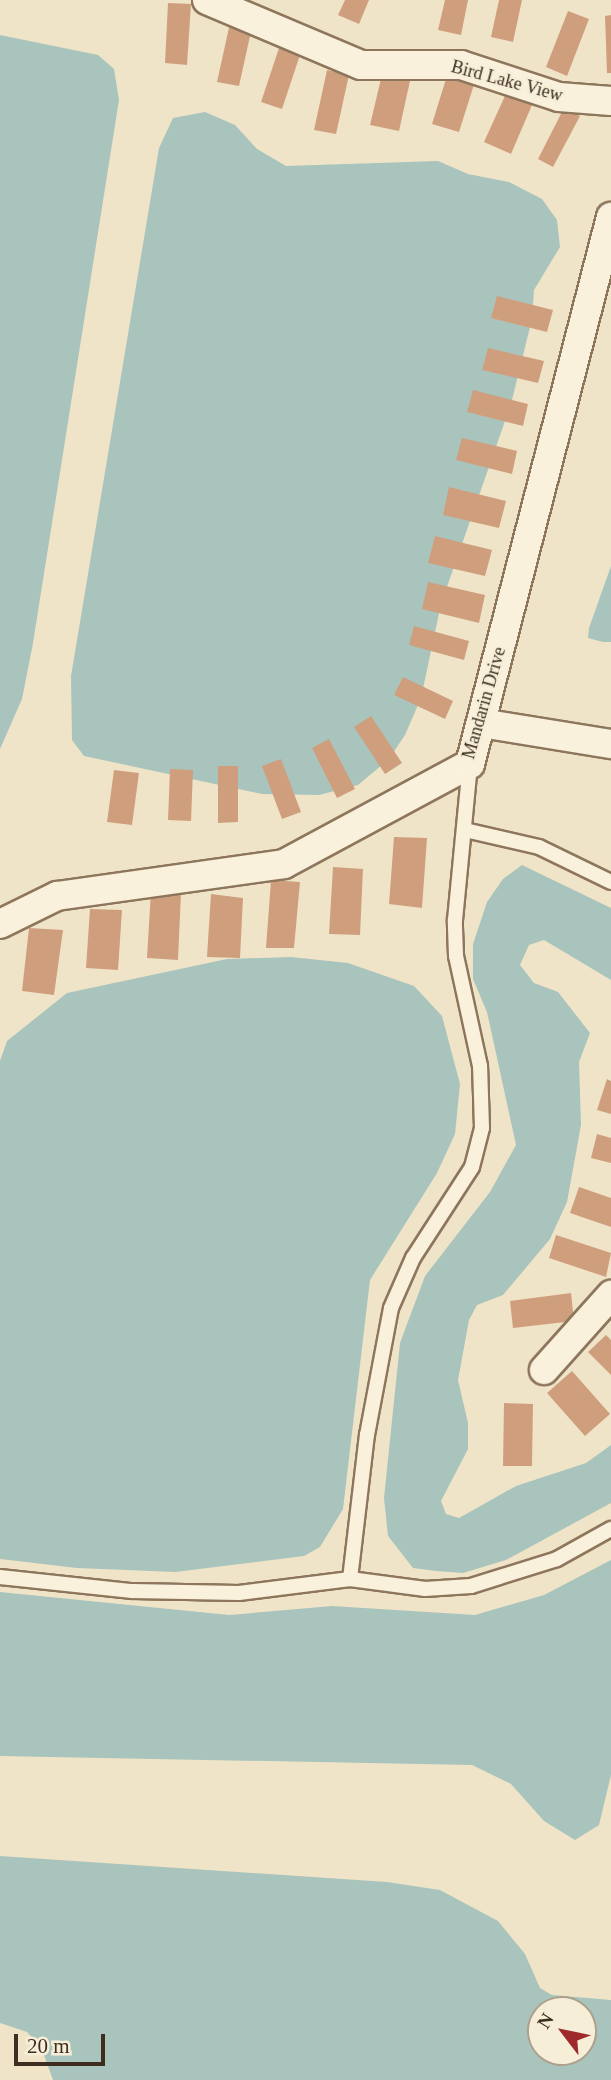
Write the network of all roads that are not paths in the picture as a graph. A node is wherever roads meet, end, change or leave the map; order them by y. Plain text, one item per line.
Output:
1 (207, 0) edge
2 (611, 101) edge
3 (611, 217) edge
4 (481, 723) junction
5 (611, 744) edge
6 (470, 764) junction
7 (465, 830) junction
8 (611, 882) edge
9 (0, 924) edge
10 (611, 1295) edge
11 (544, 1370) dead end
12 (611, 1529) edge
13 (0, 1577) edge
14 (350, 1579) junction

1 - 2 street, Bird Lake View
3 - 4 street, Mandarin Drive
4 - 5 street
4 - 6 street, Mandarin Drive
6 - 7 lane
6 - 9 street, Mandarin Drive
7 - 8 lane
7 - 14 lane
10 - 11 street
12 - 14 lane
13 - 14 lane

